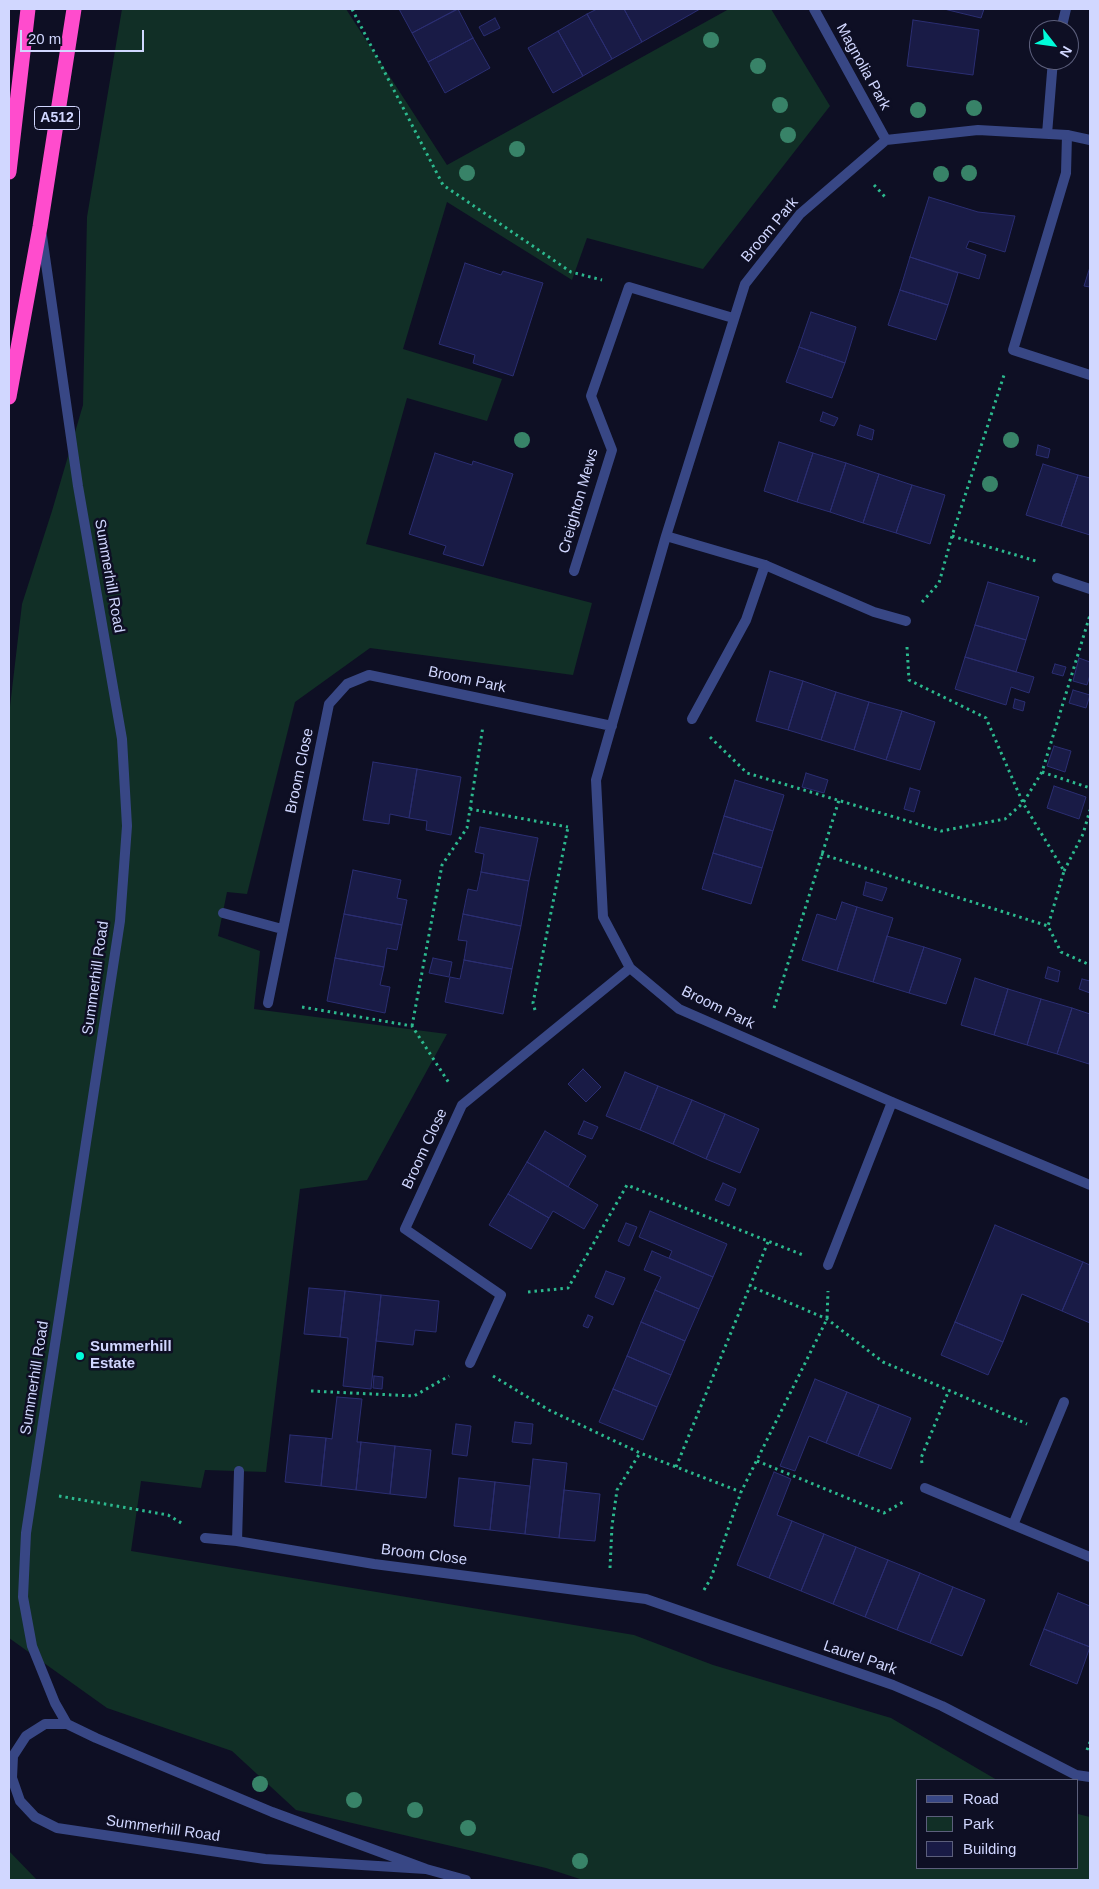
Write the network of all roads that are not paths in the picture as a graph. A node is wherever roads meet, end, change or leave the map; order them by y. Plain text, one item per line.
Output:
1 (28, 9) edge
2 (74, 9) edge
3 (814, 9) edge
4 (1052, 70) edge
5 (1047, 134) junction
6 (1067, 135) junction
7 (886, 140) junction
8 (1090, 140) edge
9 (9, 172) edge
10 (40, 227) junction
11 (733, 318) junction
12 (1090, 374) edge
13 (9, 397) edge
14 (666, 536) junction
15 (764, 565) junction
16 (574, 571) dead end
17 (1057, 578) road end
18 (1090, 589) edge
19 (906, 621) road end
20 (347, 684) joint
21 (692, 719) road end
22 (612, 726) junction
23 (222, 913) dead end
24 (282, 929) junction
25 (630, 968) junction
26 (268, 1003) dead end
27 (892, 1102) junction
28 (1090, 1184) edge
29 (828, 1265) road end
30 (470, 1363) road end
31 (1064, 1402) dead end
32 (239, 1471) dead end
33 (925, 1488) road end
34 (1013, 1525) junction
35 (205, 1538) road end
36 (237, 1541) junction
37 (1090, 1557) edge
38 (609, 1594) joint
39 (67, 1724) junction
40 (1090, 1778) edge
41 (426, 1868) junction
42 (466, 1880) edge

1 - 9 highway, A512
2 - 10 highway, A512
3 - 7 street, Magnolia Park
4 - 5 street
5 - 6 street
5 - 7 street
6 - 8 street
6 - 12 street
7 - 11 street, Broom Park
10 - 13 highway, A512
10 - 39 street, Summerhill Road
11 - 14 street, Broom Park
11 - 16 street, Creighton Mews
14 - 15 street
14 - 22 street, Broom Park
15 - 19 street
15 - 21 street
17 - 18 street
20 - 22 street, Broom Park
20 - 24 street, Broom Close
22 - 25 street, Broom Park
23 - 24 street
24 - 26 street, Broom Close
25 - 27 street, Broom Park
25 - 30 street, Broom Close
27 - 28 street, Broom Park
27 - 29 street
31 - 34 street
32 - 36 street
33 - 34 street
34 - 37 street
35 - 36 street, Broom Close
36 - 38 street, Broom Close
38 - 40 street, Laurel Park
39 - 41 street, Summerhill Road
39 - 41 street, Summerhill Road
41 - 42 street, Summerhill Road

